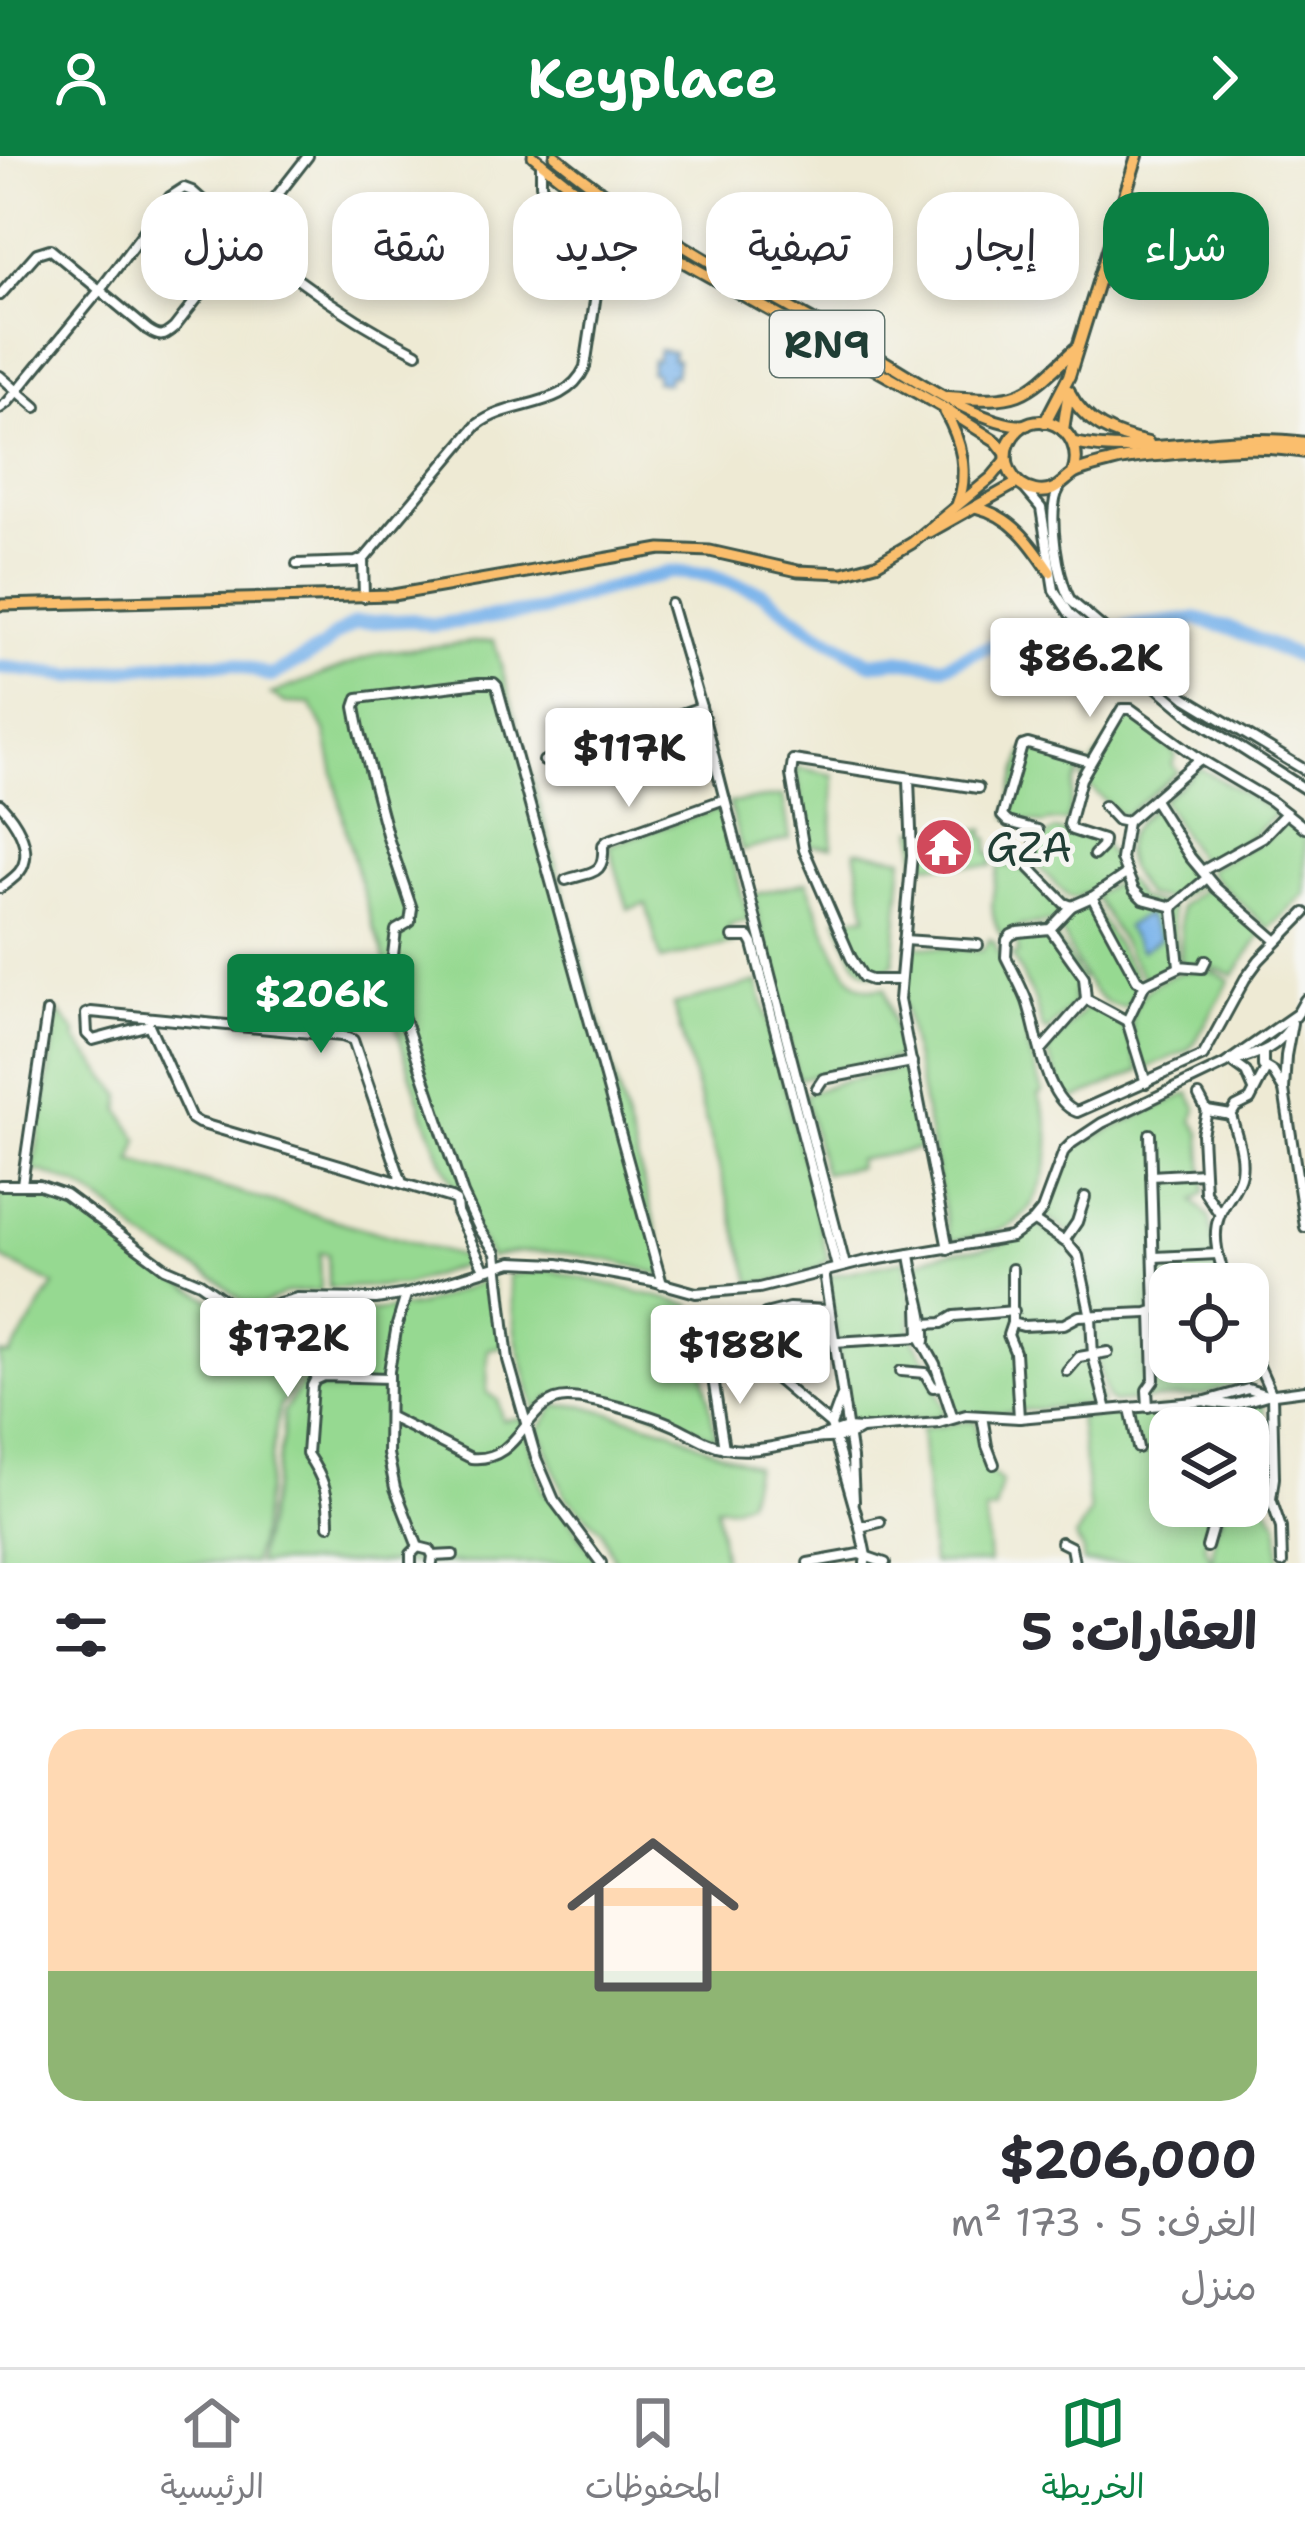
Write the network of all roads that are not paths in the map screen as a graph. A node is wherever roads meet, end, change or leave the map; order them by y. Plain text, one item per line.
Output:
1 (308, 156) edge
2 (555, 156) edge
3 (1137, 156) edge
4 (537, 159) edge
5 (280, 192) edge
6 (544, 192) edge
7 (579, 192) edge
8 (141, 236) edge
9 (682, 262) edge
10 (308, 287) edge
11 (100, 290) junction
12 (0, 295) edge
13 (196, 300) edge
14 (595, 300) edge
15 (1077, 346) junction
16 (417, 353) dead end
17 (0, 376) edge
18 (1069, 376) junction
19 (18, 391) junction
20 (1069, 392) junction
21 (944, 402) junction
22 (36, 407) dead end
23 (0, 408) edge
24 (1046, 422) junction
25 (1027, 425) junction
26 (1064, 430) junction
27 (1074, 442) junction
28 (1305, 443) edge
29 (1157, 445) junction
30 (1305, 452) edge
31 (1007, 457) junction
32 (1073, 474) junction
33 (1020, 485) junction
34 (1061, 487) junction
35 (956, 506) junction
36 (975, 507) junction
37 (925, 534) junction
38 (362, 560) junction
39 (297, 564) dead end
40 (1050, 572) junction
41 (364, 597) junction
42 (0, 604) edge
43 (671, 604) dead end
44 (1074, 611) junction
45 (701, 707) junction
46 (1200, 759) junction
47 (544, 761) dead end
48 (1090, 762) junction
49 (1305, 770) edge
50 (909, 779) junction
51 (978, 788) dead end
52 (1305, 789) edge
53 (724, 799) junction
54 (1154, 800) junction
55 (0, 804) edge
56 (1104, 806) dead end
57 (1286, 813) junction
58 (1127, 822) junction
59 (1305, 828) edge
60 (1094, 855) dead end
61 (1126, 874) junction
62 (1205, 874) junction
63 (566, 880) dead end
64 (0, 888) edge
65 (1091, 898) junction
66 (1072, 907) junction
67 (1173, 907) junction
68 (1305, 913) edge
69 (1051, 929) junction
70 (733, 938) dead end
71 (904, 940) junction
72 (1277, 941) junction
73 (978, 945) dead end
74 (1206, 959) dead end
75 (1180, 967) junction
76 (900, 980) junction
77 (1145, 984) junction
78 (1086, 999) junction
79 (1305, 1000) edge
80 (47, 1012) dead end
81 (1298, 1013) junction
82 (148, 1021) junction
83 (1126, 1021) junction
84 (1292, 1023) junction
85 (1275, 1047) junction
86 (1042, 1049) junction
87 (1286, 1061) junction
88 (913, 1062) junction
89 (1230, 1064) junction
90 (1266, 1064) junction
91 (1146, 1083) junction
92 (817, 1088) dead end
93 (1284, 1090) junction
94 (1254, 1092) junction
95 (1199, 1096) dead end
96 (1072, 1111) junction
97 (1207, 1111) junction
98 (1231, 1115) junction
99 (1086, 1131) junction
100 (1150, 1134) dead end
101 (1203, 1173) junction
102 (1151, 1176) junction
103 (402, 1183) junction
104 (22, 1184) junction
105 (0, 1185) edge
106 (1085, 1197) dead end
107 (1219, 1214) junction
108 (1033, 1221) junction
109 (1305, 1227) edge
110 (1064, 1241) junction
111 (948, 1249) junction
112 (910, 1254) junction
113 (1218, 1254) junction
114 (1155, 1257) junction
115 (1155, 1263) edge
116 (1221, 1263) edge
117 (498, 1265) junction
118 (841, 1267) junction
119 (484, 1269) junction
120 (1012, 1269) dead end
121 (824, 1272) junction
122 (662, 1284) junction
123 (407, 1294) junction
124 (919, 1306) junction
125 (829, 1310) junction
126 (1013, 1311) junction
127 (1149, 1312) edge
128 (1091, 1317) junction
129 (1012, 1323) junction
130 (925, 1324) junction
131 (922, 1340) junction
132 (834, 1342) junction
133 (1108, 1352) dead end
134 (1093, 1356) junction
135 (901, 1371) dead end
136 (1067, 1371) dead end
137 (712, 1372) dead end
138 (388, 1378) junction
139 (1152, 1383) edge
140 (1264, 1383) edge
141 (943, 1386) junction
142 (1305, 1390) edge
143 (1269, 1395) junction
144 (842, 1397) junction
145 (1148, 1406) junction
146 (1130, 1408) junction
147 (1107, 1410) junction
148 (390, 1417) junction
149 (982, 1417) junction
150 (952, 1418) junction
151 (1019, 1418) junction
152 (526, 1425) junction
153 (833, 1432) junction
154 (848, 1432) junction
155 (724, 1448) junction
156 (1138, 1448) dead end
157 (994, 1464) dead end
158 (1271, 1499) joint
159 (854, 1501) junction
160 (880, 1522) dead end
161 (329, 1525) dead end
162 (860, 1527) junction
163 (1213, 1527) edge
164 (1061, 1542) dead end
165 (1207, 1547) dead end
166 (413, 1555) edge
167 (453, 1555) dead end
168 (859, 1558) edge
169 (432, 1559) edge
170 (395, 1563) edge
171 (601, 1563) edge
172 (808, 1563) edge
173 (885, 1563) edge
174 (1074, 1563) edge
175 (1282, 1563) edge

1 - 5 street
2 - 21 main road, RN9
3 - 15 highway
4 - 6 street
4 - 7 main road, RN9
8 - 11 street
9 - 21 main road, RN9
10 - 16 street
11 - 12 street
11 - 13 street
11 - 19 street
14 - 38 street
15 - 18 highway
15 - 21 highway
17 - 19 street
18 - 20 highway
18 - 24 highway
19 - 22 street
19 - 23 street
20 - 26 highway
20 - 29 highway
21 - 25 main road, RN9
21 - 31 main road, RN9
21 - 35 main road
24 - 25 highway, RN9
24 - 26 highway
25 - 31 highway
26 - 27 highway
27 - 29 highway
27 - 32 highway
28 - 29 highway
30 - 32 highway
31 - 33 highway, RN9
31 - 35 main road
32 - 34 highway
33 - 34 highway
33 - 36 main road
33 - 40 street
34 - 44 street
35 - 37 main road
36 - 37 main road
36 - 40 main road
37 - 41 main road
38 - 39 street
38 - 41 street
40 - 44 street
41 - 42 main road
43 - 45 street
44 - 49 street
44 - 52 street
45 - 47 street
45 - 53 street
46 - 48 street
46 - 54 street
46 - 57 street
48 - 60 street
48 - 66 street
50 - 51 street
50 - 71 street
50 - 76 street
53 - 63 street
53 - 118 street
54 - 58 street
54 - 62 street
55 - 64 street
56 - 58 street
57 - 59 street
57 - 62 street
58 - 61 street
61 - 65 street
61 - 67 street
62 - 67 street
62 - 72 street
65 - 66 street
65 - 77 street
66 - 69 street
67 - 75 street
68 - 72 street
69 - 78 street
69 - 86 street
70 - 118 street
71 - 73 street
71 - 76 street
72 - 91 street
74 - 75 street
75 - 77 street
76 - 88 street
77 - 83 street
78 - 83 street
78 - 86 street
79 - 81 street
80 - 104 street
81 - 84 street
81 - 89 street
82 - 82 street
82 - 103 street
82 - 103 street
83 - 91 street
84 - 85 street
84 - 87 street
85 - 87 street
85 - 90 street
86 - 96 street
87 - 90 street
87 - 93 street
88 - 92 street
88 - 111 street
89 - 90 street
89 - 94 street
89 - 99 street
90 - 93 street
90 - 94 street
91 - 96 street
93 - 109 street
94 - 98 street
95 - 97 street
96 - 99 street
97 - 98 street
97 - 101 street
98 - 107 street
99 - 108 street
100 - 102 street
101 - 102 street
101 - 107 street
102 - 114 street
103 - 119 street
104 - 105 street
104 - 123 street
106 - 110 street
107 - 113 street
108 - 110 street
108 - 111 street
110 - 128 street
111 - 112 street
112 - 118 street
112 - 124 street
113 - 114 street
113 - 116 street
114 - 115 street
117 - 119 street
117 - 122 street
117 - 122 street
117 - 152 street
118 - 121 street
119 - 123 street
120 - 126 street
121 - 122 street
121 - 125 street
123 - 138 street
124 - 130 street
124 - 131 street
125 - 132 street
125 - 153 street
126 - 129 street
126 - 130 street
127 - 128 street
128 - 129 street
128 - 134 street
129 - 151 street
130 - 131 street
131 - 132 street
131 - 141 street
132 - 144 street
133 - 134 street
134 - 136 street
134 - 147 street
135 - 141 street
137 - 155 street
138 - 148 street
138 - 161 street
139 - 145 street
140 - 143 street
141 - 150 street
142 - 143 street
143 - 145 street
143 - 158 street
144 - 153 street
144 - 154 street
145 - 146 street
146 - 147 street
146 - 156 street
147 - 151 street
148 - 152 street
148 - 166 street
149 - 150 street
149 - 151 street
149 - 157 street
150 - 154 street
152 - 155 street
152 - 171 street
153 - 154 street
153 - 155 street
153 - 159 street
154 - 159 street
158 - 175 street
159 - 162 street
160 - 162 street
162 - 168 street
163 - 165 street
164 - 174 street
166 - 169 street
166 - 170 street
167 - 169 street
168 - 172 street
168 - 173 street

